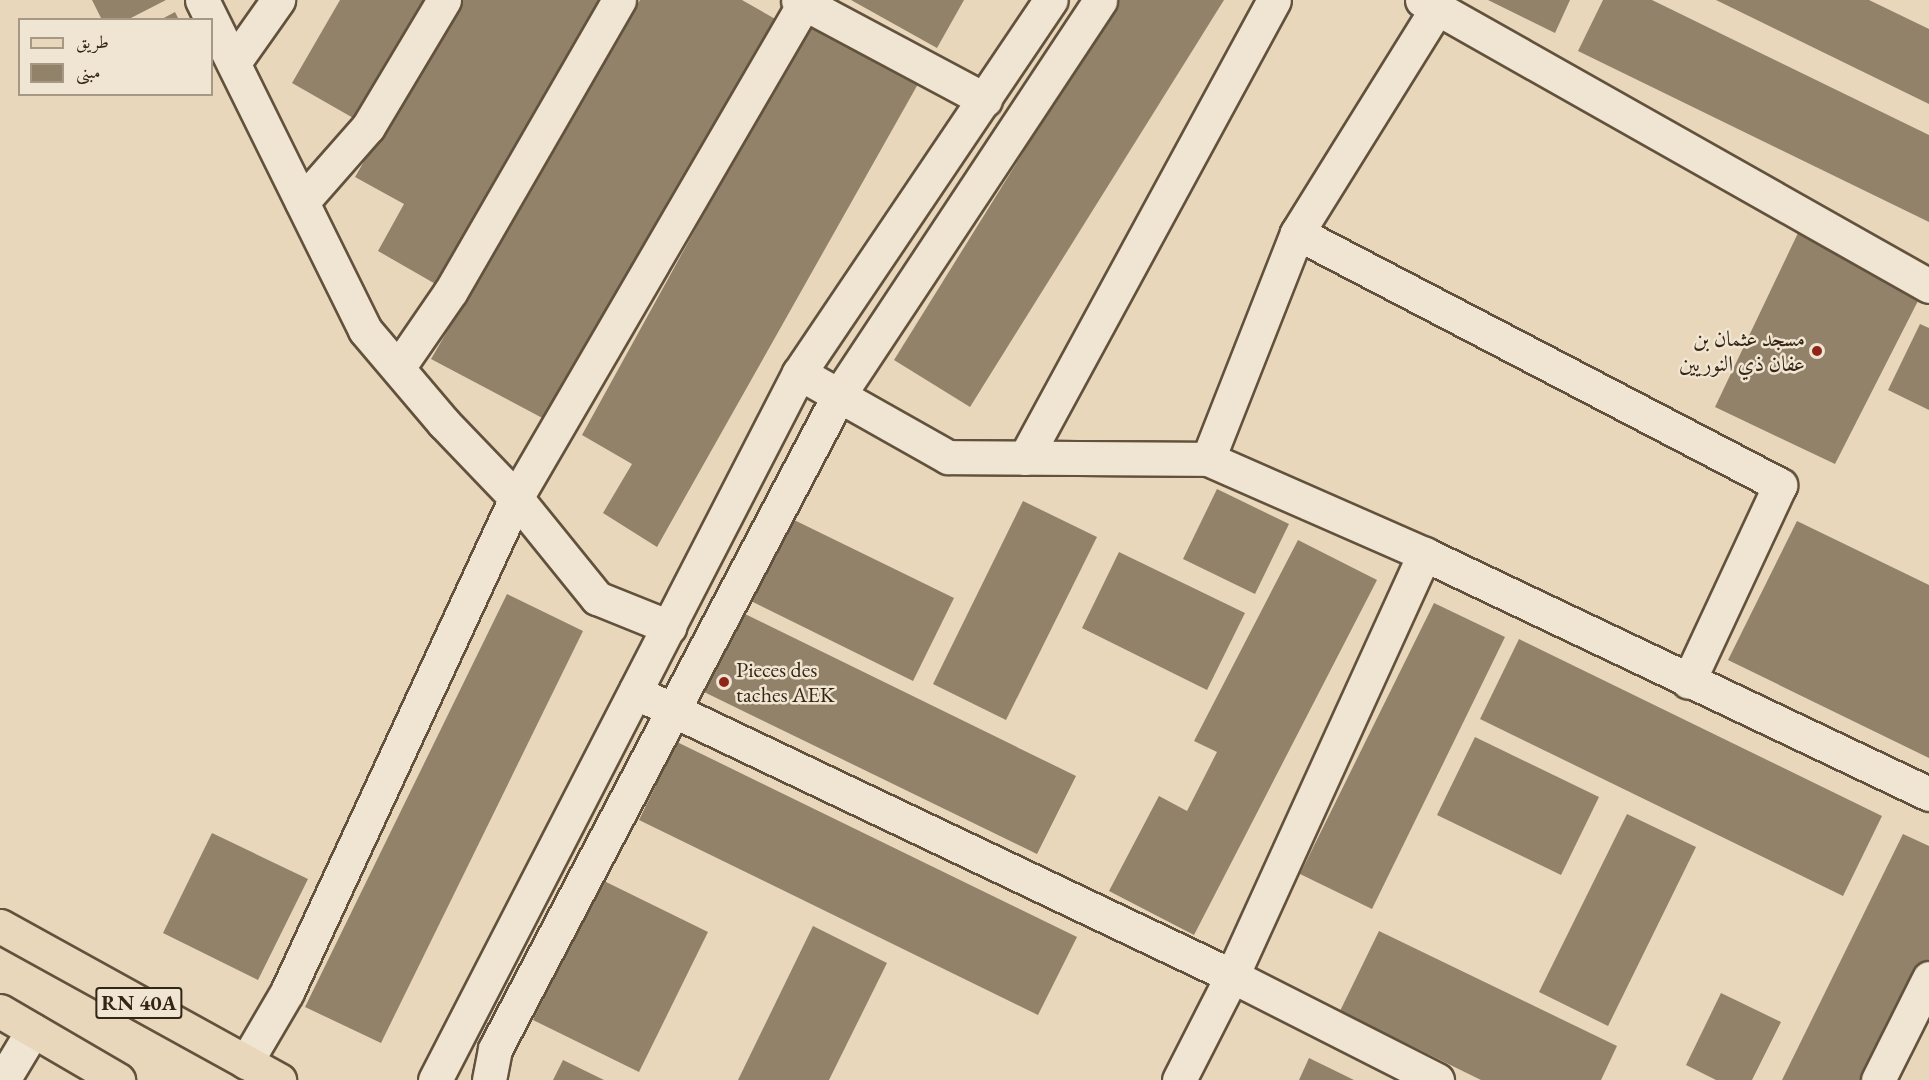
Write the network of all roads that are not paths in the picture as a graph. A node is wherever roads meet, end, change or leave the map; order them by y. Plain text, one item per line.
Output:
1 (202, 0) edge
2 (278, 0) edge
3 (444, 0) edge
4 (619, 0) edge
5 (1051, 0) edge
6 (1100, 0) edge
7 (1274, 0) edge
8 (803, 1) edge
9 (1429, 4) edge
10 (212, 18) edge
11 (213, 20) edge
12 (235, 61) junction
13 (985, 100) junction
14 (302, 202) junction
15 (1297, 233) junction
16 (1929, 286) edge
17 (398, 368) junction
18 (799, 373) junction
19 (839, 395) junction
20 (1025, 458) junction
21 (1208, 459) junction
22 (516, 498) junction
23 (1424, 554) junction
24 (669, 627) junction
25 (1688, 682) junction
26 (635, 692) junction
27 (674, 711) junction
28 (1929, 794) edge
29 (0, 926) edge
30 (1232, 976) junction
31 (1929, 978) edge
32 (0, 1011) edge
33 (33, 1030) junction
34 (246, 1062) junction
35 (3, 1080) edge
36 (118, 1080) edge
37 (279, 1080) edge
38 (435, 1080) edge
39 (489, 1080) edge
40 (1179, 1080) edge
41 (1437, 1080) edge
42 (1878, 1080) edge

1 - 10 street
2 - 12 street
3 - 14 street
4 - 17 street
5 - 13 street
6 - 19 street
7 - 20 street
8 - 13 street
8 - 22 street
9 - 15 street
9 - 16 street
11 - 12 street
12 - 14 street
13 - 18 street
14 - 17 street
15 - 21 street
15 - 25 street
17 - 22 street
18 - 19 street
18 - 24 street
19 - 20 street
19 - 27 street
20 - 21 street
21 - 23 street
22 - 24 street
22 - 34 street
23 - 25 street
23 - 30 street
24 - 26 street
25 - 28 street
26 - 27 street
26 - 38 street
27 - 30 street
27 - 39 street
29 - 34 main road, RN 40A
30 - 40 street
30 - 41 street
31 - 42 street
32 - 33 main road
33 - 35 street
33 - 36 main road
34 - 37 main road, RN 40A

